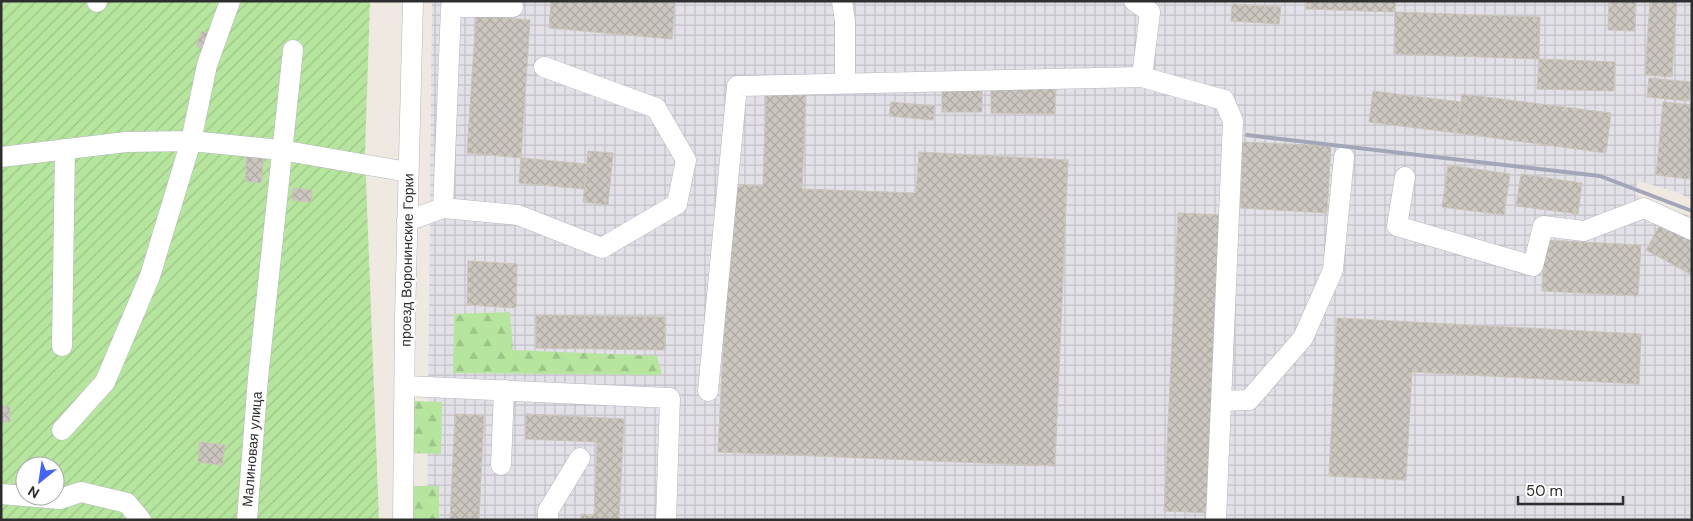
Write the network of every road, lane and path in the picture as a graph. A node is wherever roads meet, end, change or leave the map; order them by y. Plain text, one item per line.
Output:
1 (230, 1) edge
2 (412, 1) edge
3 (842, 1) edge
4 (1134, 1) edge
5 (513, 7) dead end
6 (293, 50) dead end
7 (544, 67) dead end
8 (1142, 77) junction
9 (845, 83) junction
10 (191, 142) junction
11 (65, 149) junction
12 (281, 150) junction
13 (1, 156) edge
14 (1344, 158) dead end
15 (408, 172) junction
16 (1404, 177) dead end
17 (443, 208) junction
18 (407, 221) junction
19 (1692, 230) edge
20 (62, 346) dead end
21 (405, 386) junction
22 (504, 390) junction
23 (708, 391) dead end
24 (1222, 401) junction
25 (62, 430) dead end
26 (580, 458) dead end
27 (501, 465) dead end
28 (1, 494) edge
29 (141, 520) edge
30 (247, 520) edge
31 (403, 520) edge
32 (548, 520) edge
33 (666, 520) edge
34 (1216, 520) edge

1 - 10 street
2 - 15 street, проезд Воронинские Горки
3 - 9 street
4 - 8 street
5 - 17 street
6 - 12 street, Малиновая улица
7 - 17 street
8 - 9 street
8 - 24 street
9 - 23 street
10 - 11 street
10 - 12 street
10 - 25 street
11 - 13 street
11 - 20 street
12 - 15 street
12 - 30 street, Малиновая улица
14 - 24 street
15 - 18 street, проезд Воронинские Горки
16 - 19 street
17 - 18 street
18 - 21 street, проезд Воронинские Горки
21 - 22 street
21 - 31 street, проезд Воронинские Горки
22 - 27 street
22 - 33 street
24 - 34 street
26 - 32 street
28 - 29 street

